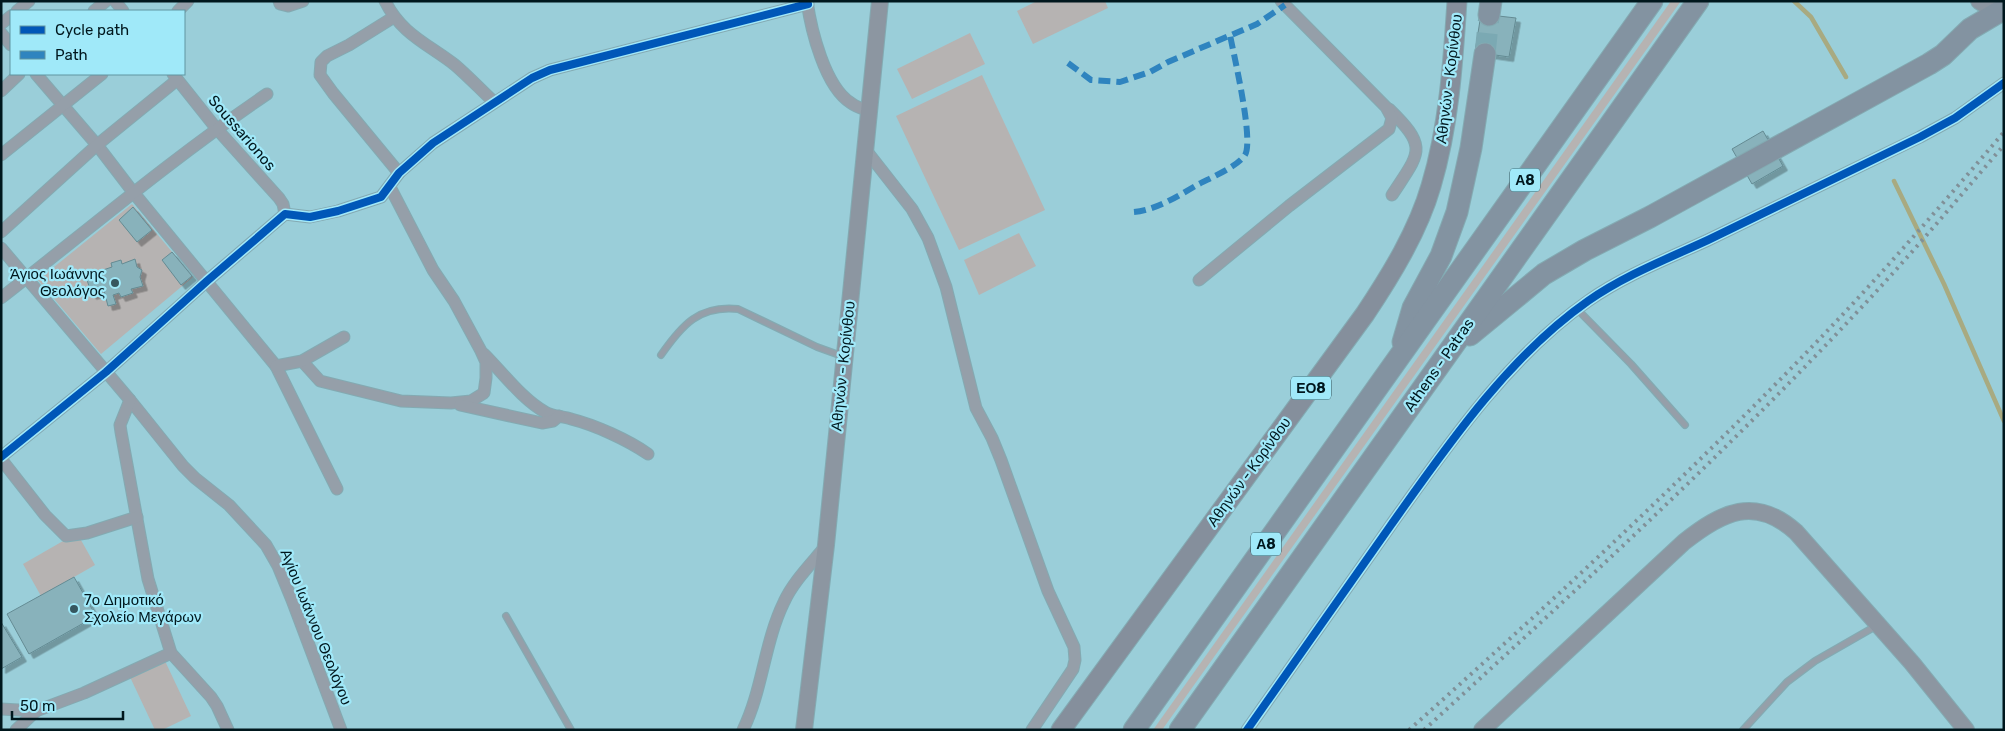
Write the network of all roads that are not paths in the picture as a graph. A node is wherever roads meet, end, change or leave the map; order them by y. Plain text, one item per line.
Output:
1 (29, 1) edge
2 (106, 1) edge
3 (188, 1) edge
4 (279, 1) edge
5 (303, 1) edge
6 (384, 1) edge
7 (880, 1) edge
8 (1281, 1) edge
9 (1457, 1) edge
10 (1652, 1) edge
11 (1698, 1) edge
12 (1978, 1) edge
13 (808, 3) edge
14 (2004, 9) edge
15 (18, 10) edge
16 (95, 10) edge
17 (179, 10) edge
18 (394, 16) junction
19 (1, 33) edge
20 (10, 44) edge
21 (1485, 54) tunnel mouth
22 (18, 75) edge
23 (37, 75) edge
24 (101, 75) edge
25 (175, 77) edge
26 (2004, 83) edge
27 (1, 90) edge
28 (267, 94) dead end
29 (494, 102) junction
30 (63, 106) junction
31 (1386, 106) junction
32 (869, 111) junction
33 (216, 128) junction
34 (97, 145) junction
35 (865, 149) junction
36 (1, 155) edge
37 (400, 173) junction
38 (390, 187) junction
39 (133, 192) junction
40 (1392, 195) dead end
41 (284, 214) junction
42 (1, 232) edge
43 (1, 248) edge
44 (26, 278) junction
45 (1199, 280) dead end
46 (206, 281) junction
47 (1, 298) edge
48 (1577, 309) junction
49 (344, 337) dead end
50 (481, 351) junction
51 (661, 355) dead end
52 (1445, 356) junction
53 (844, 357) junction
54 (1398, 359) junction
55 (302, 362) junction
56 (276, 366) junction
57 (106, 372) junction
58 (130, 400) junction
59 (451, 403) junction
60 (559, 416) junction
61 (1685, 425) dead end
62 (648, 454) dead end
63 (1, 458) edge
64 (337, 490) dead end
65 (137, 517) junction
66 (826, 545) junction
67 (506, 616) dead end
68 (1878, 624) junction
69 (171, 653) junction
70 (1, 709) edge
71 (36, 711) junction
72 (16, 730) edge
73 (228, 730) edge
74 (341, 730) edge
75 (571, 730) edge
76 (743, 730) edge
77 (804, 730) edge
78 (1032, 730) edge
79 (1061, 730) edge
80 (1134, 730) edge
81 (1180, 730) edge
82 (1247, 730) edge
83 (1482, 730) edge
84 (1743, 730) edge
85 (1966, 730) edge

1 - 15 street
2 - 16 street
3 - 17 street
4 - 5 street
6 - 18 street
7 - 32 main road, Αθηνών - Κορίνθου
8 - 31 street
9 - 79 main road, Αθηνών - Κορίνθου / ΕΟ8
10 - 54 highway, Α8
11 - 52 highway, Athens - Patras / Α8
12 - 14 main road
13 - 29 street
13 - 32 street
14 - 52 highway
18 - 29 street
18 - 37 street
19 - 20 street
21 - 54 highway
22 - 27 street
23 - 30 street
24 - 30 street
25 - 33 street, Soussarionos
25 - 34 street
26 - 48 street
28 - 33 street
29 - 37 street
30 - 34 street
30 - 36 street
31 - 40 street
31 - 45 street
32 - 35 main road, Αθηνών - Κορίνθου
33 - 39 street
33 - 41 street, Soussarionos
34 - 39 street
34 - 42 street
35 - 53 main road, Αθηνών - Κορίνθου
35 - 78 street
37 - 38 street
38 - 41 street
38 - 50 street
39 - 44 street
39 - 46 street
41 - 46 street
43 - 44 street, Αγίου Ιωάννου Θεολόγου
44 - 47 street
44 - 57 street, Αγίου Ιωάννου Θεολόγου
46 - 56 street
46 - 57 street
48 - 61 lane
48 - 82 street
49 - 55 street
50 - 59 street
50 - 60 street
51 - 53 lane
52 - 81 highway, Athens - Patras / Α8
53 - 66 main road, Αθηνών - Κορίνθου
54 - 80 highway, Α8
55 - 56 street
55 - 59 street
56 - 64 street
57 - 58 street, Αγίου Ιωάννου Θεολόγου
57 - 63 street
58 - 65 street
58 - 74 street, Αγίου Ιωάννου Θεολόγου
59 - 60 street
60 - 62 street
63 - 65 street
65 - 69 street
66 - 76 street
66 - 77 main road, Αθηνών - Κορίνθου
67 - 75 lane
68 - 83 main road
68 - 84 lane
68 - 85 main road
69 - 71 street
69 - 73 street
70 - 71 street
71 - 72 street

